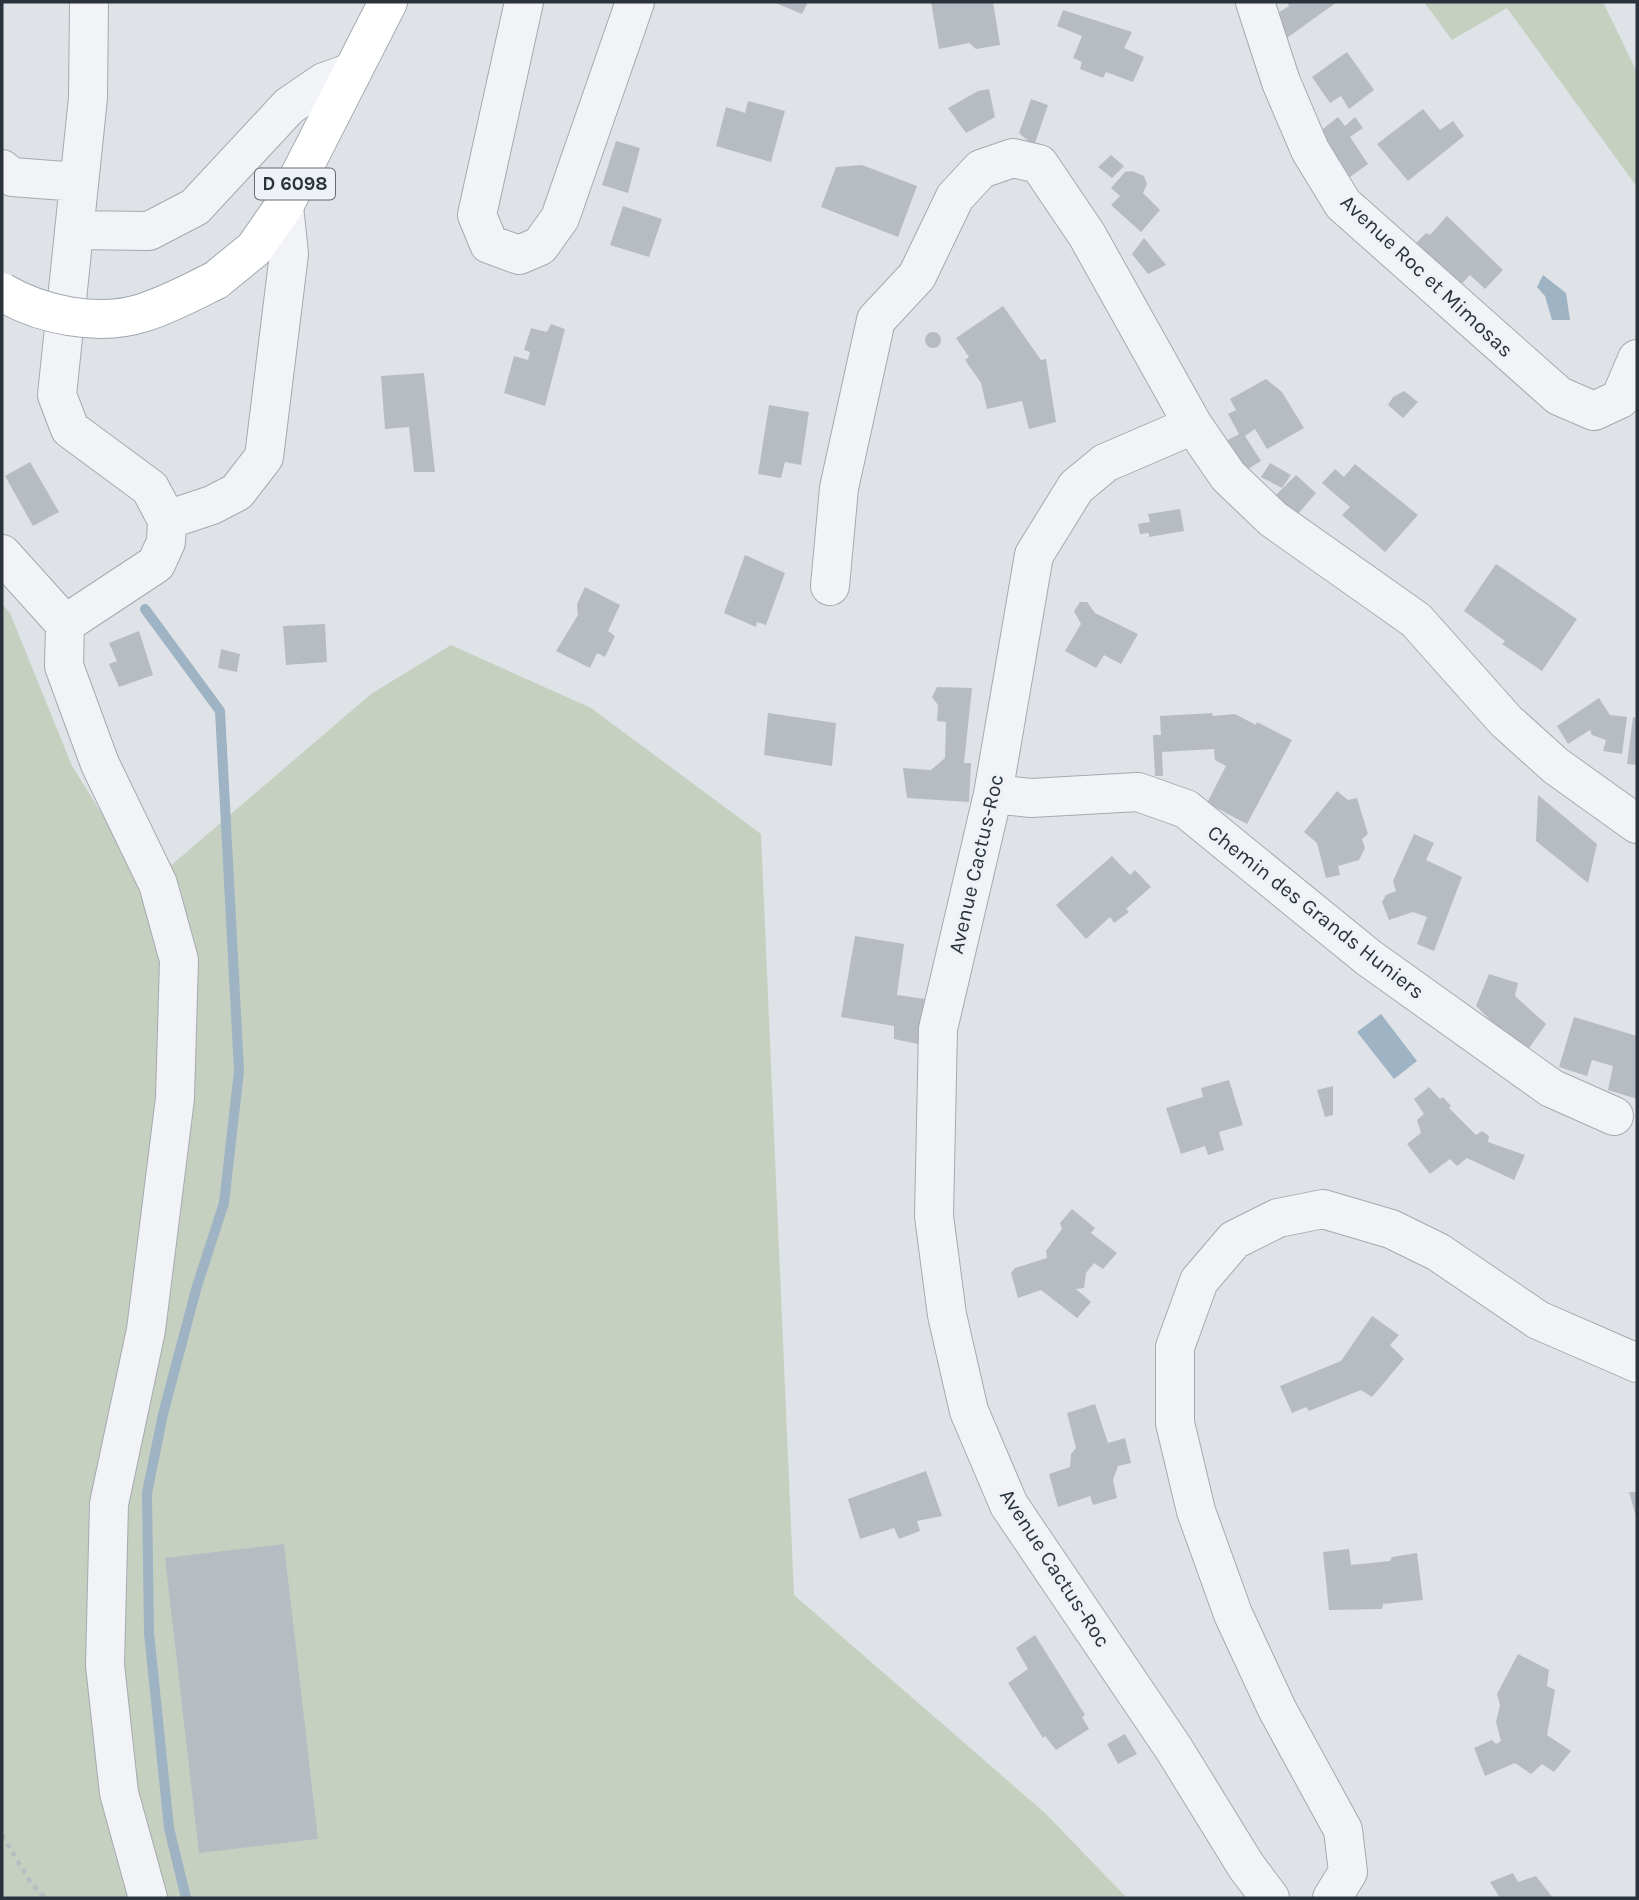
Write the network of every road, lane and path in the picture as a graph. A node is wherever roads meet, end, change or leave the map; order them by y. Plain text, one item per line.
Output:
1 (89, 2) edge
2 (388, 2) edge
3 (524, 2) edge
4 (635, 2) edge
5 (1255, 2) edge
6 (352, 72) junction
7 (2, 169) edge
8 (78, 182) junction
9 (284, 206) junction
10 (74, 230) junction
11 (2, 292) edge
12 (1637, 359) edge
13 (1193, 425) junction
14 (167, 520) junction
15 (2, 554) edge
16 (830, 586) dead end
17 (65, 624) junction
18 (993, 794) junction
19 (1637, 824) edge
20 (1614, 1116) dead end
21 (1637, 1363) edge
22 (2, 1835) edge
23 (45, 1898) edge
24 (148, 1898) edge
25 (1270, 1898) edge
26 (1332, 1898) edge

1 - 8 street
2 - 6 main road, D 6098
3 - 4 street
5 - 12 street, Avenue Roc et Mimosas
6 - 9 main road, D 6098
6 - 10 street
7 - 8 street
8 - 10 street
9 - 11 main road, D 6098, bridge
9 - 14 street
10 - 14 street
13 - 16 street
13 - 18 street, Avenue Cactus-Roc
13 - 19 street
14 - 17 street
15 - 17 street
17 - 24 street
18 - 20 street, Chemin des Grands Huniers
18 - 25 street, Avenue Cactus-Roc
21 - 26 street
22 - 23 path

